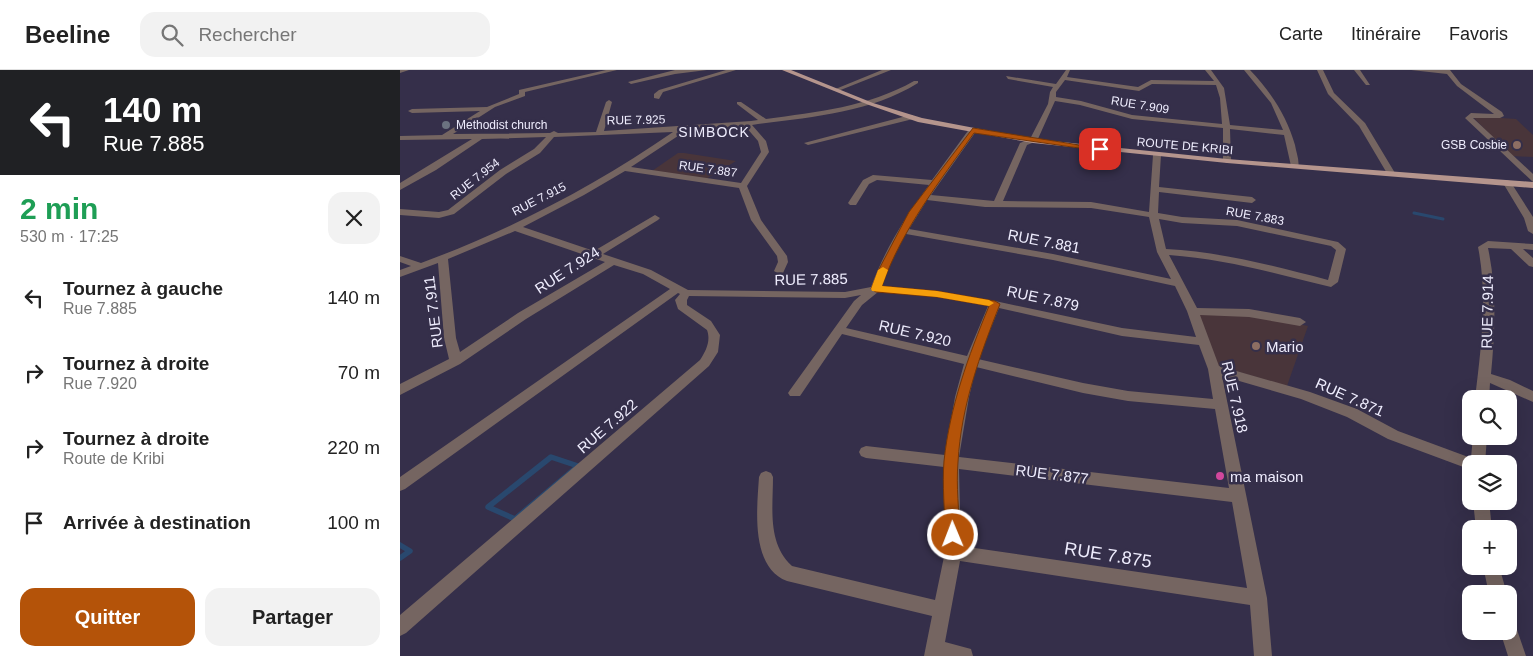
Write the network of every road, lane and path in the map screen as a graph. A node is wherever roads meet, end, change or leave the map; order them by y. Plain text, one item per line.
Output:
1 (406, 70) edge
2 (704, 70) edge
3 (733, 70) edge
4 (785, 70) edge
5 (888, 70) edge
6 (1068, 70) edge
7 (1208, 70) edge
8 (1246, 70) edge
9 (1320, 70) edge
10 (1357, 70) edge
11 (1414, 70) edge
12 (1448, 71) edge
13 (400, 72) edge
14 (614, 74) edge
15 (1008, 77) dead end
16 (1064, 78) junction
17 (631, 82) dead end
18 (916, 82) dead end
19 (1218, 82) junction
20 (1368, 84) dead end
21 (513, 86) dead end
22 (1057, 86) junction
23 (836, 90) junction
24 (520, 91) junction
25 (657, 98) dead end
26 (1053, 99) junction
27 (608, 102) dead end
28 (739, 103) dead end
29 (871, 104) junction
30 (488, 109) junction
31 (412, 110) dead end
32 (910, 117) junction
33 (766, 122) junction
34 (748, 125) junction
35 (1226, 125) junction
36 (681, 130) junction
37 (973, 130) junction
38 (600, 132) junction
39 (554, 133) junction
40 (1289, 133) junction
41 (481, 136) junction
42 (444, 137) junction
43 (400, 138) edge
44 (1033, 141) junction
45 (808, 143) dead end
46 (1157, 155) junction
47 (1227, 162) junction
48 (1295, 166) junction
49 (625, 169) junction
50 (1391, 173) junction
51 (1533, 179) edge
52 (933, 183) junction
53 (1507, 183) junction
54 (1533, 185) edge
55 (743, 186) junction
56 (400, 187) edge
57 (1154, 189) junction
58 (924, 197) junction
59 (1252, 200) dead end
60 (853, 203) dead end
61 (997, 204) junction
62 (400, 212) edge
63 (1153, 215) junction
64 (655, 218) dead end
65 (514, 226) junction
66 (903, 231) junction
67 (1533, 231) edge
68 (1514, 246) junction
69 (1533, 247) edge
70 (1162, 252) junction
71 (595, 254) junction
72 (442, 258) junction
73 (400, 259) edge
74 (613, 260) junction
75 (1533, 264) edge
76 (421, 266) junction
77 (779, 272) dead end
78 (400, 274) edge
79 (1178, 284) junction
80 (876, 289) junction
81 (682, 291) junction
82 (995, 304) junction
83 (1193, 310) junction
84 (1300, 322) dead end
85 (839, 330) junction
86 (1204, 342) junction
87 (456, 361) junction
88 (971, 362) junction
89 (1214, 369) junction
90 (1484, 377) junction
91 (400, 390) edge
92 (1483, 390) edge
93 (795, 393) dead end
94 (1533, 396) edge
95 (1222, 405) junction
96 (866, 452) dead end
97 (1462, 461) edge
98 (951, 462) junction
99 (766, 477) dead end
100 (400, 486) edge
101 (1239, 496) junction
102 (953, 552) junction
103 (1258, 598) junction
104 (942, 610) junction
105 (400, 627) edge
106 (1512, 640) edge
107 (934, 653) edge
108 (964, 656) edge
109 (1263, 656) edge
110 (1517, 656) edge

1 - 13 street
2 - 17 street
3 - 25 street
4 - 23 main road, ROUTE DE KRIBI
5 - 23 street
6 - 16 street
7 - 19 street
8 - 40 street
9 - 50 street
10 - 20 street
11 - 12 street
12 - 51 street
14 - 24 street
15 - 22 street
16 - 19 street
16 - 22 street
18 - 29 street, RUE 7.925
19 - 35 street
21 - 24 street
22 - 26 street
23 - 29 main road, ROUTE DE KRIBI
24 - 30 street
26 - 35 street, RUE 7.909
26 - 44 street
27 - 38 street
28 - 33 street
29 - 32 main road, ROUTE DE KRIBI
29 - 33 street, RUE 7.925
30 - 31 street
30 - 42 street
32 - 37 main road, ROUTE DE KRIBI
32 - 45 street
33 - 34 street, RUE 7.925
34 - 36 street, RUE 7.925
34 - 55 street, RUE 7.887
35 - 40 street, RUE 7.909
35 - 47 street
36 - 38 street, RUE 7.925
36 - 49 street, RUE 7.915
37 - 44 main road, ROUTE DE KRIBI
37 - 52 street
38 - 39 street, RUE 7.925
39 - 41 street, RUE 7.925
39 - 62 street, RUE 7.954
40 - 48 street
41 - 42 street, RUE 7.925
41 - 56 street
42 - 43 street, RUE 7.925
44 - 46 main road, ROUTE DE KRIBI
44 - 61 street
46 - 47 main road, ROUTE DE KRIBI
46 - 57 street, RUE 7.918
47 - 48 main road, ROUTE DE KRIBI
48 - 50 main road, ROUTE DE KRIBI
49 - 55 street, RUE 7.887
49 - 65 street, RUE 7.915
50 - 53 main road, ROUTE DE KRIBI
52 - 58 street
52 - 60 street
53 - 54 main road, ROUTE DE KRIBI
53 - 67 street
55 - 77 street
57 - 59 street
57 - 63 street, RUE 7.918
58 - 61 street, RUE 7.883
58 - 66 street
61 - 63 street, RUE 7.883
63 - 70 street, RUE 7.918
63 - 70 street, RUE 7.883
64 - 71 street
65 - 71 street, RUE 7.924
65 - 72 street, RUE 7.915
66 - 79 street, RUE 7.881
66 - 80 street
68 - 69 street, RUE 7.914
68 - 75 street
68 - 90 street, RUE 7.914
70 - 79 street, RUE 7.918
71 - 74 street, RUE 7.924
72 - 76 street, RUE 7.915
72 - 87 street, RUE 7.911
73 - 76 street
74 - 81 street
74 - 87 street, RUE 7.924
76 - 78 street, RUE 7.915
79 - 83 street, RUE 7.918
80 - 81 street, RUE 7.885
80 - 82 street, RUE 7.885
80 - 85 street
81 - 100 street
81 - 105 street, RUE 7.922
82 - 86 street, RUE 7.879
82 - 88 street, RUE 7.879
83 - 84 street
83 - 86 street, RUE 7.918
85 - 88 street, RUE 7.920
85 - 93 street
86 - 89 street, RUE 7.918
87 - 91 street, RUE 7.911
88 - 95 street, RUE 7.920
88 - 98 street, RUE 7.879
89 - 95 street, RUE 7.918
89 - 97 street, RUE 7.871
90 - 92 street, RUE 7.914
90 - 94 street
95 - 101 street, RUE 7.918
96 - 98 street, RUE 7.877
98 - 101 street, RUE 7.877
98 - 102 street, RUE 7.879
99 - 104 street
101 - 103 street, RUE 7.918
102 - 103 street, RUE 7.875
102 - 104 street, RUE 7.879
103 - 109 street, RUE 7.918
104 - 107 street, RUE 7.879
106 - 110 street
107 - 108 street

